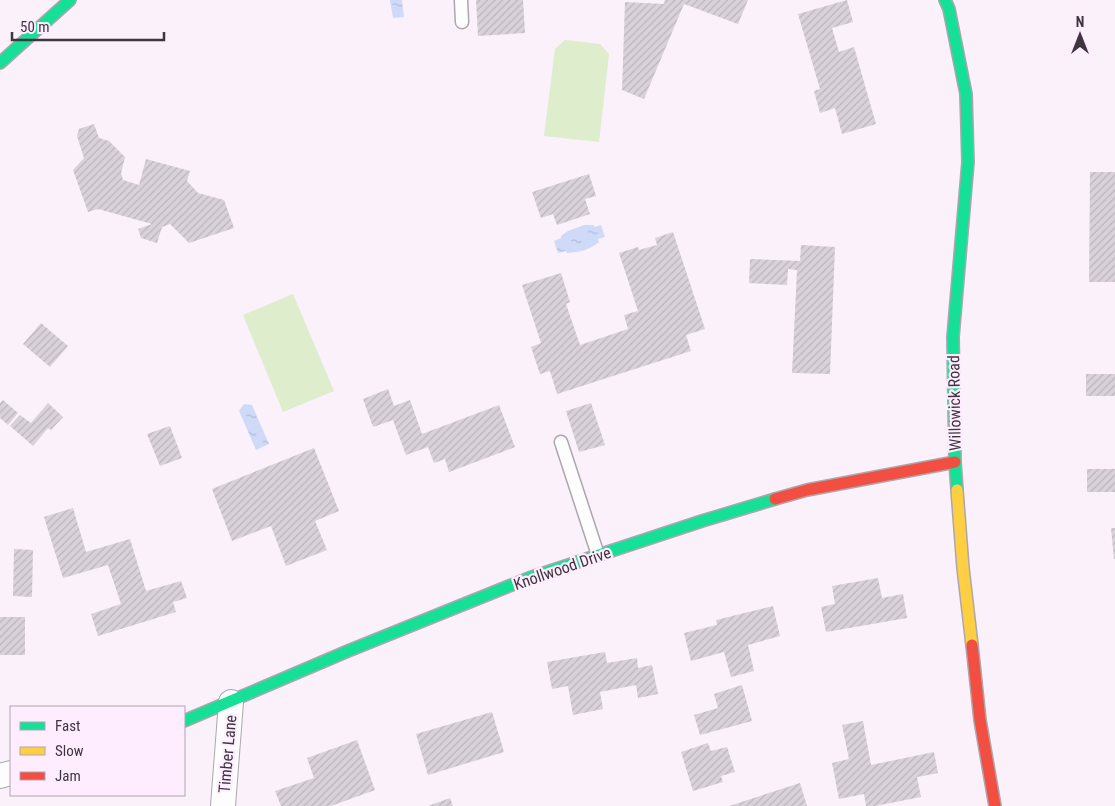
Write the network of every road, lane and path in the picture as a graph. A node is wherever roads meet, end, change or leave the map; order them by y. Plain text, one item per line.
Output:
1 (70, 0) edge
2 (461, 0) edge
3 (945, 0) edge
4 (462, 22) dead end
5 (0, 63) edge
6 (561, 442) dead end
7 (955, 462) junction
8 (598, 555) junction
9 (231, 702) junction
10 (185, 721) edge
11 (223, 806) edge
12 (995, 806) edge

1 - 5 street
2 - 4 lane
3 - 7 street, Willowick Road
6 - 8 lane
7 - 8 street, Knollwood Drive
7 - 12 street, Willowick Road
8 - 9 street, Knollwood Drive
9 - 10 street, Knollwood Drive
9 - 11 street, Timber Lane

